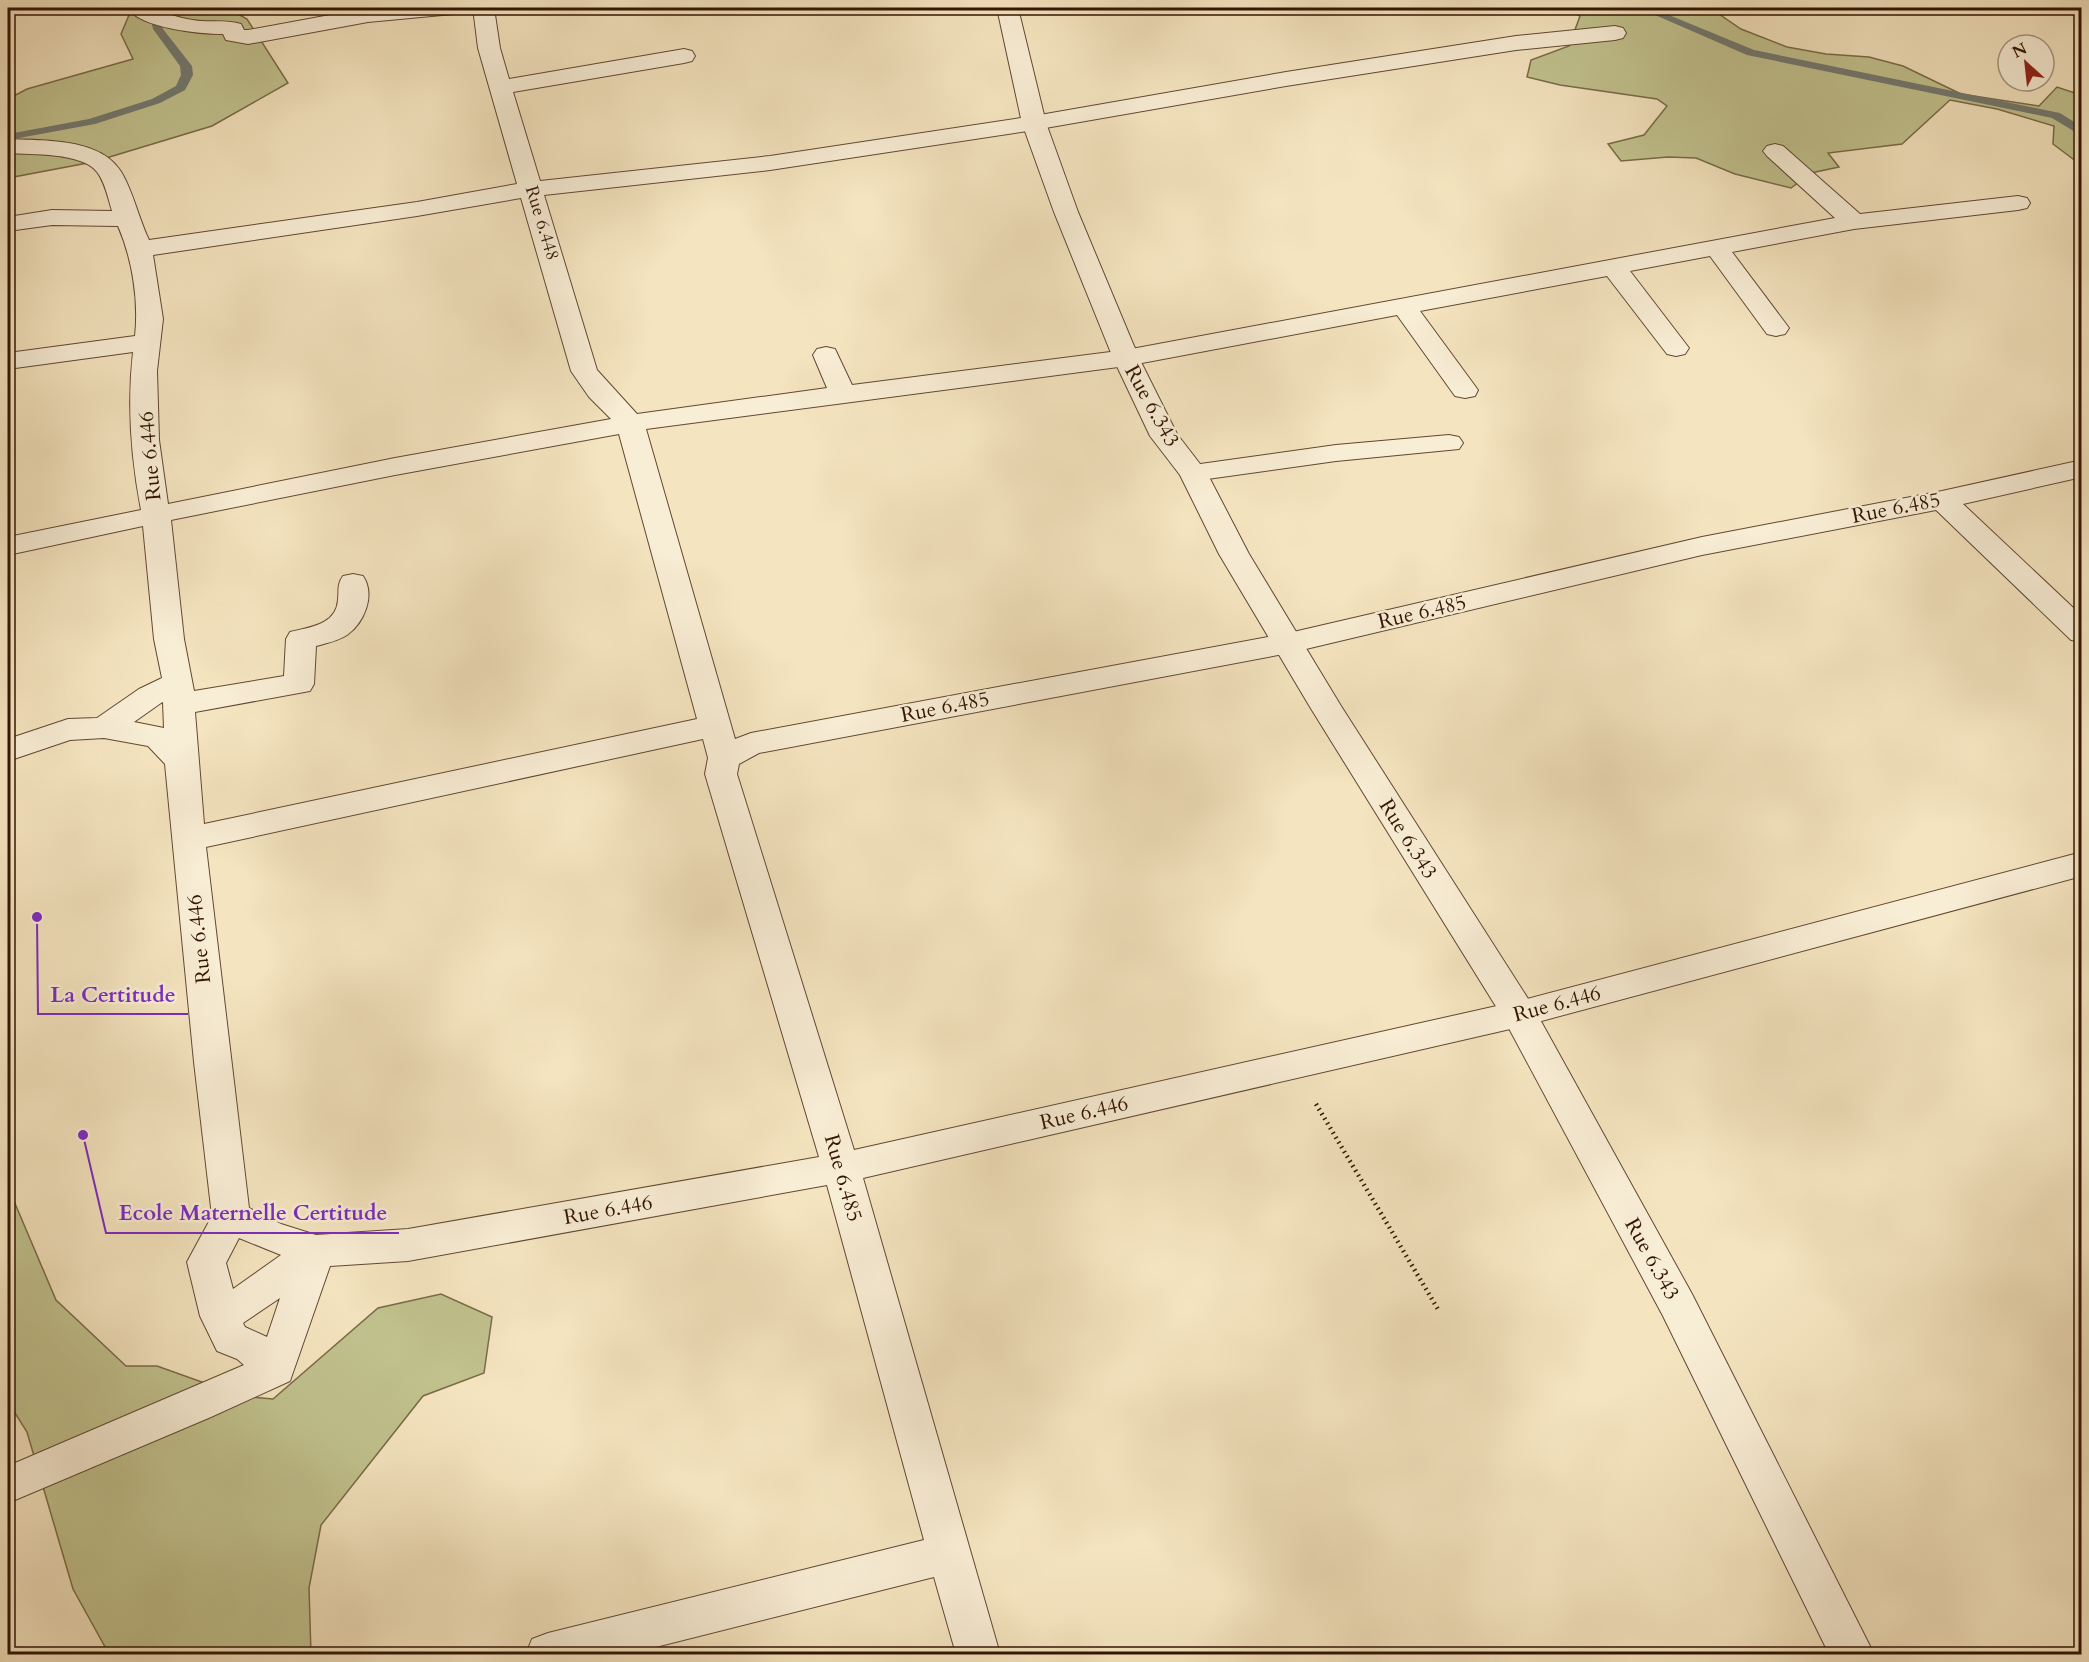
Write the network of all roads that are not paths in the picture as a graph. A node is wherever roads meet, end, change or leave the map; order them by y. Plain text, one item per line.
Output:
1 (138, 8) edge
2 (453, 8) edge
3 (483, 8) edge
4 (1008, 8) edge
5 (1615, 33) dead end
6 (684, 56) dead end
7 (500, 87) junction
8 (1034, 123) junction
9 (8, 146) edge
10 (1775, 151) dead end
11 (531, 189) junction
12 (2018, 203) dead end
13 (128, 219) junction
14 (1854, 222) junction
15 (8, 224) edge
16 (1716, 248) junction
17 (140, 249) junction
18 (1613, 267) junction
19 (1404, 307) junction
20 (1776, 328) dead end
21 (146, 342) junction
22 (1676, 348) dead end
23 (826, 355) dead end
24 (1126, 358) junction
25 (8, 361) edge
26 (1465, 390) dead end
27 (843, 395) junction
28 (630, 423) junction
29 (1449, 443) dead end
30 (2082, 468) edge
31 (1193, 473) junction
32 (1942, 500) junction
33 (156, 515) junction
34 (8, 546) edge
35 (353, 583) dead end
36 (2082, 633) edge
37 (1290, 643) junction
38 (178, 694) junction
39 (715, 726) junction
40 (104, 728) junction
41 (8, 750) edge
42 (724, 758) junction
43 (181, 761) junction
44 (189, 839) junction
45 (2082, 864) edge
46 (1519, 1014) junction
47 (841, 1168) junction
48 (231, 1217) junction
49 (316, 1251) junction
50 (220, 1316) junction
51 (276, 1369) junction
52 (8, 1485) edge
53 (949, 1556) junction
54 (548, 1654) edge
55 (978, 1654) edge
56 (1852, 1654) edge

1 - 2 street
3 - 7 street, Rue 6.448
4 - 8 street, Rue 6.343
5 - 8 street
6 - 7 street
7 - 11 street, Rue 6.448
8 - 11 street
8 - 24 street, Rue 6.343
9 - 13 street, Rue 6.446
10 - 14 street
11 - 17 street
11 - 28 street, Rue 6.448
12 - 14 street
13 - 15 street
13 - 17 street, Rue 6.446
14 - 16 street
16 - 18 street
16 - 20 street
17 - 21 street, Rue 6.446
18 - 19 street
18 - 22 street
19 - 24 street
19 - 26 street
21 - 25 street
21 - 33 street, Rue 6.446
23 - 27 street
24 - 27 street
24 - 31 street, Rue 6.343
27 - 28 street
28 - 33 street
28 - 39 street
29 - 31 street
30 - 32 street, Rue 6.485
31 - 37 street, Rue 6.343
32 - 36 street
32 - 37 street, Rue 6.485
33 - 34 street
33 - 38 street, Rue 6.446
35 - 38 street
37 - 42 street, Rue 6.485
37 - 46 street, Rue 6.343
38 - 40 street
38 - 43 street, Rue 6.446
39 - 42 street
39 - 44 street
40 - 41 street
40 - 43 street
42 - 47 street, Rue 6.485
43 - 44 street, Rue 6.446
44 - 48 street, Rue 6.446
45 - 46 street, Rue 6.446
46 - 47 street, Rue 6.446
46 - 56 street, Rue 6.343
47 - 49 street, Rue 6.446
47 - 53 street, Rue 6.485
48 - 49 street, Rue 6.446
48 - 50 street
49 - 50 street
49 - 51 street
50 - 51 street
51 - 52 street
53 - 54 street
53 - 55 street, Rue 6.485

